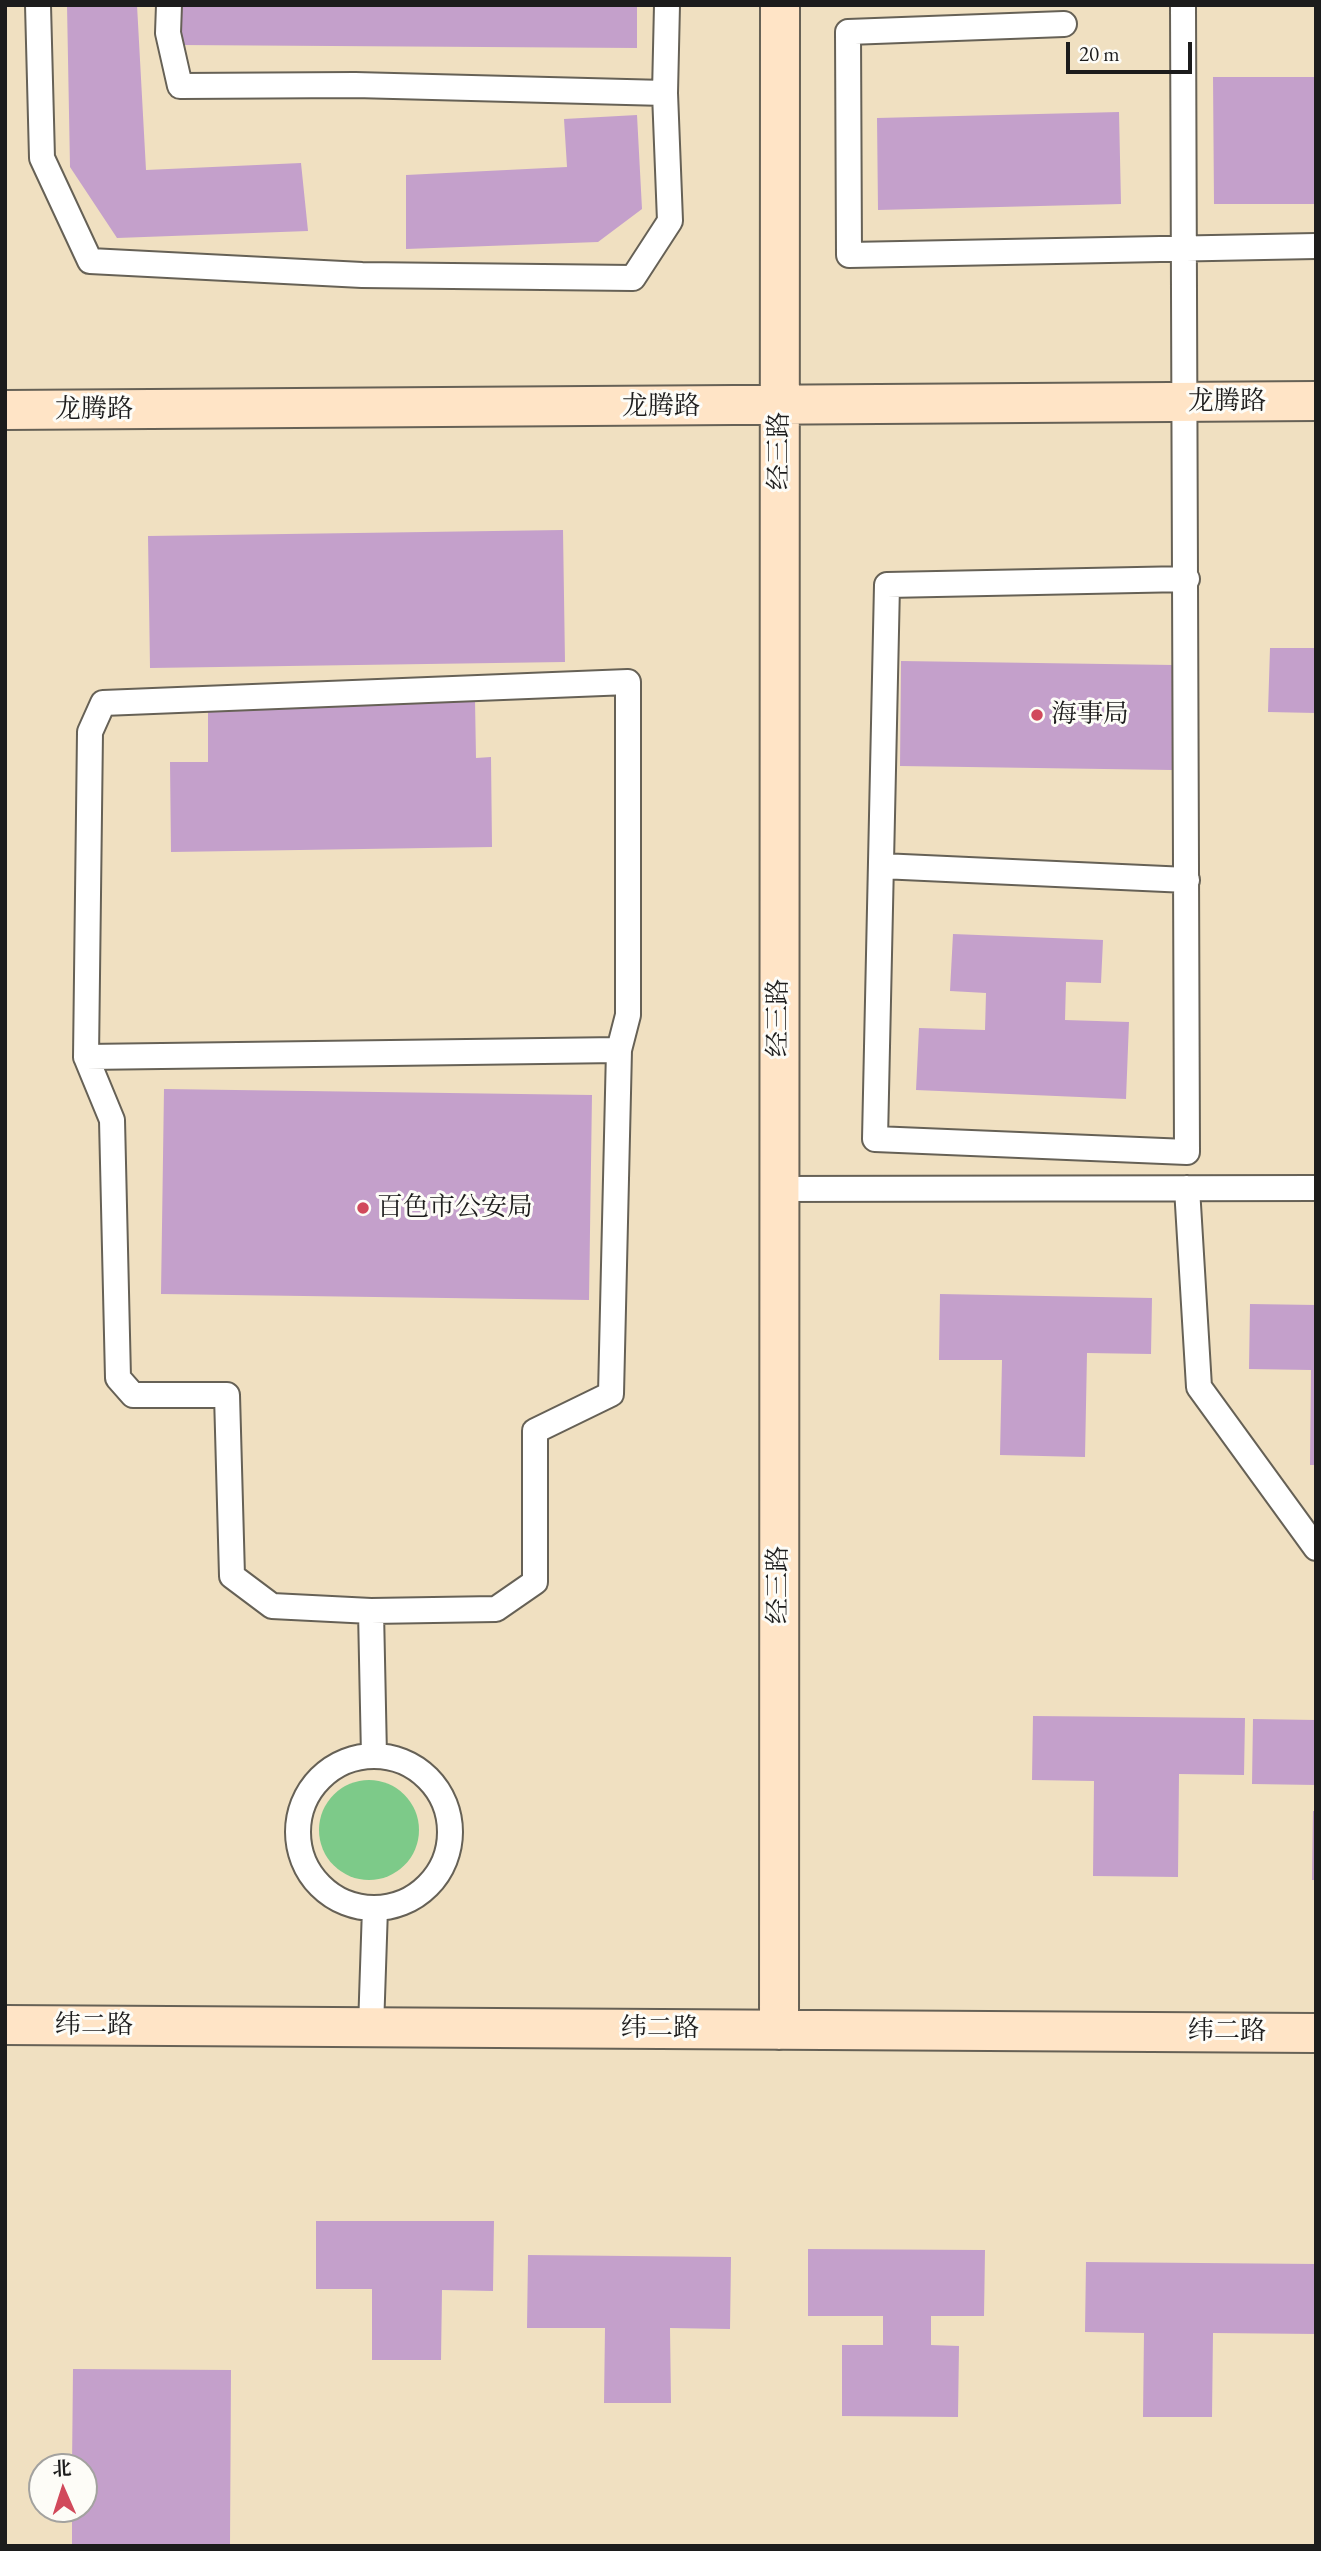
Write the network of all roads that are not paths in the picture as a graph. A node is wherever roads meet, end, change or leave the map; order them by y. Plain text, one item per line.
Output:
1 (38, 5) edge
2 (169, 5) edge
3 (667, 5) edge
4 (780, 5) edge
5 (1183, 5) edge
6 (1064, 24) dead end
7 (665, 93) junction
8 (1316, 246) edge
9 (1185, 249) junction
10 (1316, 401) edge
11 (1186, 402) junction
12 (780, 406) junction
13 (5, 410) edge
14 (1187, 579) junction
15 (881, 866) junction
16 (1187, 880) junction
17 (619, 1050) junction
18 (86, 1057) junction
19 (1187, 1188) junction
20 (1316, 1188) edge
21 (779, 1189) junction
22 (1316, 1548) edge
23 (371, 1611) junction
24 (374, 1756) junction
25 (375, 1908) junction
26 (5, 2025) edge
27 (371, 2028) junction
28 (779, 2030) junction
29 (1316, 2033) edge

1 - 7 lane
2 - 7 lane
3 - 7 lane
4 - 12 street, 经三路
5 - 9 lane
6 - 9 lane
8 - 9 lane
9 - 11 lane
10 - 11 street, 龙腾路
11 - 12 street, 龙腾路
11 - 14 lane
12 - 13 street, 龙腾路
12 - 21 street, 经三路
14 - 15 lane
14 - 16 lane
15 - 16 lane
15 - 16 lane
17 - 18 lane
17 - 18 lane
17 - 23 lane
18 - 23 lane
19 - 20 lane
19 - 21 lane
19 - 22 lane
21 - 28 street, 经三路
23 - 24 lane
24 - 25 lane
24 - 25 lane
25 - 27 lane
26 - 27 street, 纬二路
27 - 28 street, 纬二路
28 - 29 street, 纬二路

